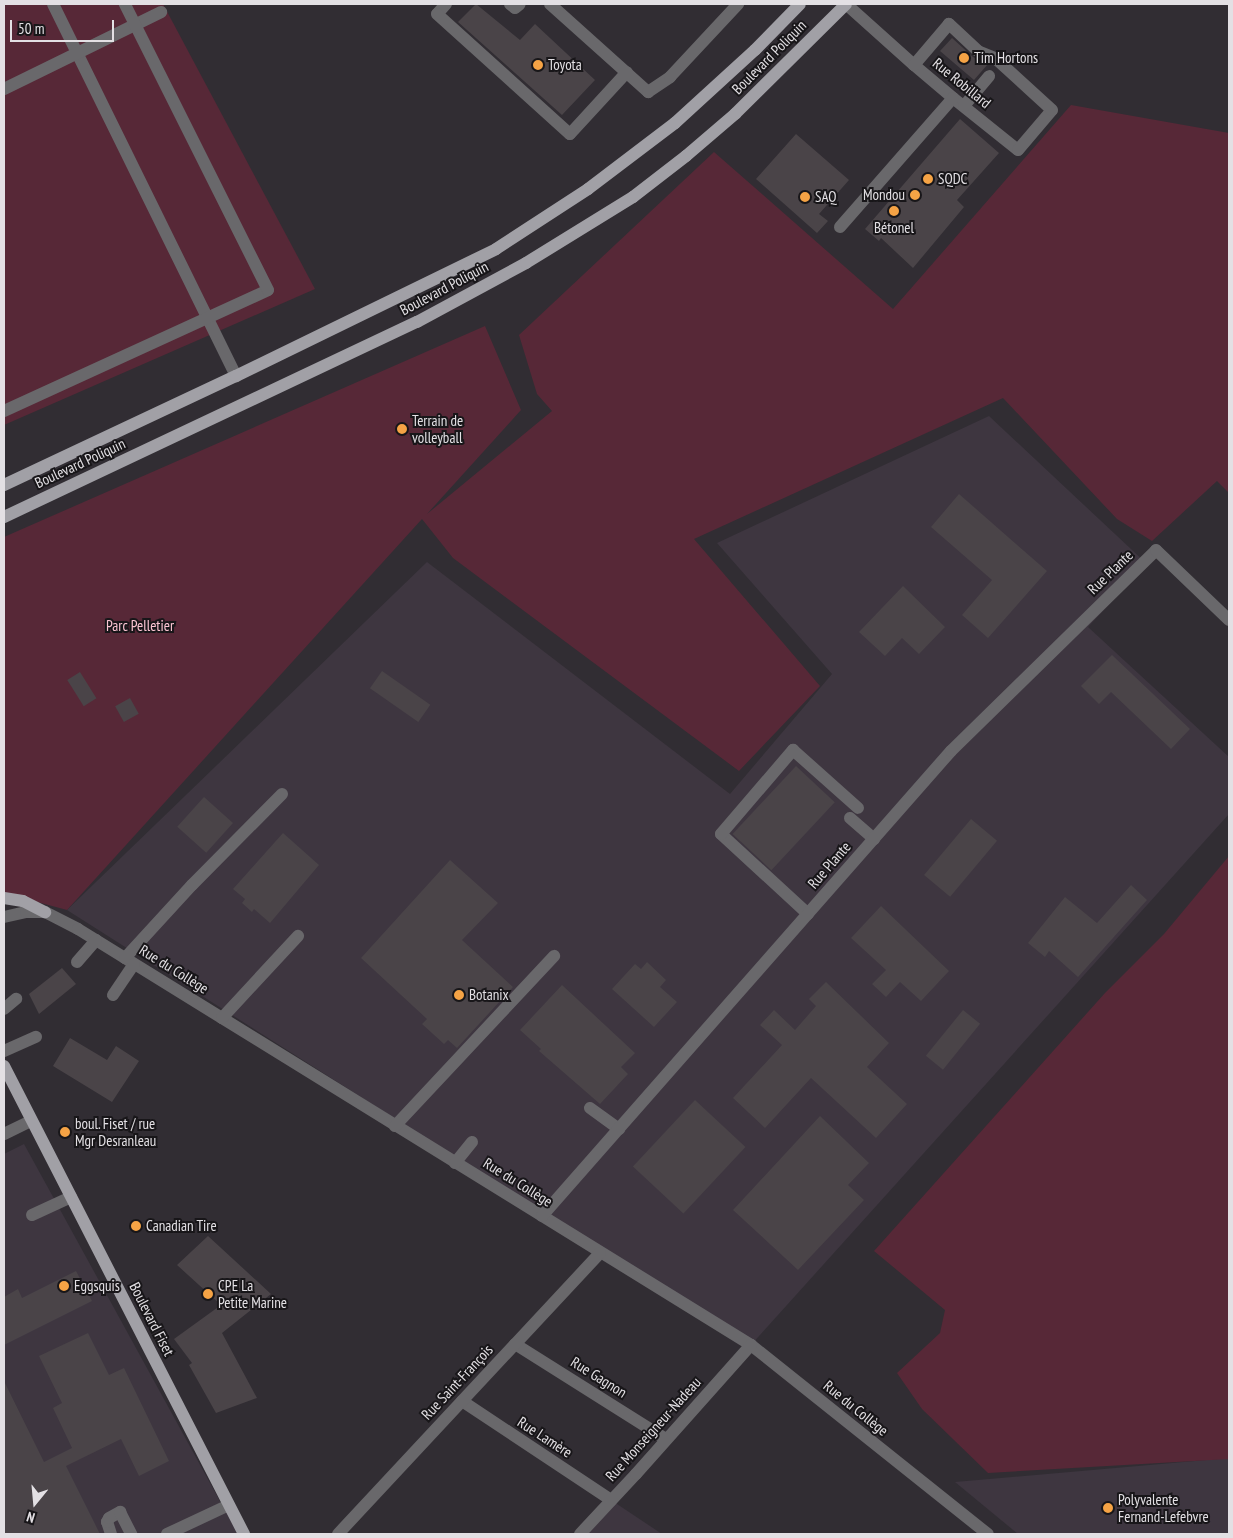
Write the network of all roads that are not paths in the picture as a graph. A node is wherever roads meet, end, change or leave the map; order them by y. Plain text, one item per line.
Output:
1 (53, 4) edge
2 (125, 4) edge
3 (446, 4) edge
4 (510, 4) edge
5 (520, 4) edge
6 (550, 4) edge
7 (738, 4) edge
8 (800, 4) edge
9 (846, 4) edge
10 (161, 12) dead end
11 (136, 25) junction
12 (79, 53) junction
13 (914, 65) junction
14 (627, 72) junction
15 (989, 76) dead end
16 (4, 89) edge
17 (953, 98) junction
18 (964, 106) junction
19 (840, 227) dead end
20 (207, 317) junction
21 (236, 376) junction
22 (4, 411) edge
23 (4, 485) edge
24 (4, 517) edge
25 (1229, 620) edge
26 (282, 794) dead end
27 (874, 839) junction
28 (4, 898) edge
29 (45, 912) junction
30 (808, 914) junction
31 (4, 917) edge
32 (298, 936) dead end
33 (96, 940) junction
34 (554, 956) dead end
35 (130, 961) junction
36 (77, 962) dead end
37 (113, 994) dead end
38 (16, 1000) dead end
39 (4, 1009) edge
40 (222, 1018) junction
41 (36, 1037) dead end
42 (4, 1051) edge
43 (4, 1066) edge
44 (590, 1108) dead end
45 (31, 1121) junction
46 (395, 1126) junction
47 (619, 1129) junction
48 (4, 1134) edge
49 (472, 1142) dead end
50 (455, 1163) junction
51 (72, 1197) junction
52 (32, 1215) dead end
53 (542, 1216) junction
54 (600, 1253) junction
55 (515, 1344) junction
56 (750, 1345) junction
57 (462, 1401) junction
58 (666, 1439) junction
59 (611, 1500) junction
60 (228, 1504) junction
61 (111, 1534) edge
62 (131, 1534) edge
63 (167, 1534) edge
64 (244, 1534) edge
65 (338, 1534) edge
66 (580, 1534) edge
67 (988, 1534) edge

1 - 12 street
2 - 11 street
3 - 14 street
4 - 5 street
6 - 14 street
7 - 14 street
8 - 21 main road, Boulevard Poliquin
9 - 13 street, Rue Robillard
9 - 24 main road, Boulevard Poliquin
10 - 11 street
11 - 12 street
11 - 20 street
12 - 16 street
12 - 20 street
13 - 17 street, Rue Robillard
13 - 18 street, Rue Robillard
15 - 18 street
17 - 18 street, Rue Robillard
17 - 19 street
20 - 21 street
20 - 22 street
21 - 23 main road, Boulevard Poliquin
25 - 27 street, Rue Plante
26 - 35 street
27 - 30 street, Rue Plante
27 - 30 street
28 - 29 main road
29 - 31 street
29 - 33 street, Rue du Collège
30 - 47 street, Rue Plante
32 - 40 street
33 - 35 street, Rue du Collège
33 - 36 street
34 - 46 street
35 - 37 street
35 - 40 street, Rue du Collège
38 - 39 street
40 - 46 street, Rue du Collège
41 - 42 street
43 - 45 main road, Boulevard Fiset
44 - 47 street
45 - 48 street
45 - 51 main road, Boulevard Fiset
46 - 50 street, Rue du Collège
47 - 53 street, Rue Plante
49 - 50 street
50 - 53 street, Rue du Collège
51 - 52 street
51 - 60 main road, Boulevard Fiset
53 - 54 street, Rue du Collège
54 - 55 street, Rue Saint-François
54 - 56 street, Rue du Collège
55 - 57 street, Rue Saint-François
55 - 58 street, Rue Gagnon
56 - 58 street, Rue Monseigneur-Nadeau
56 - 67 street, Rue du Collège
57 - 59 street, Rue Lamère
57 - 65 street, Rue Saint-François
58 - 59 street, Rue Monseigneur-Nadeau
59 - 66 street, Rue Monseigneur-Nadeau
60 - 63 street
60 - 64 main road, Boulevard Fiset
61 - 62 street

